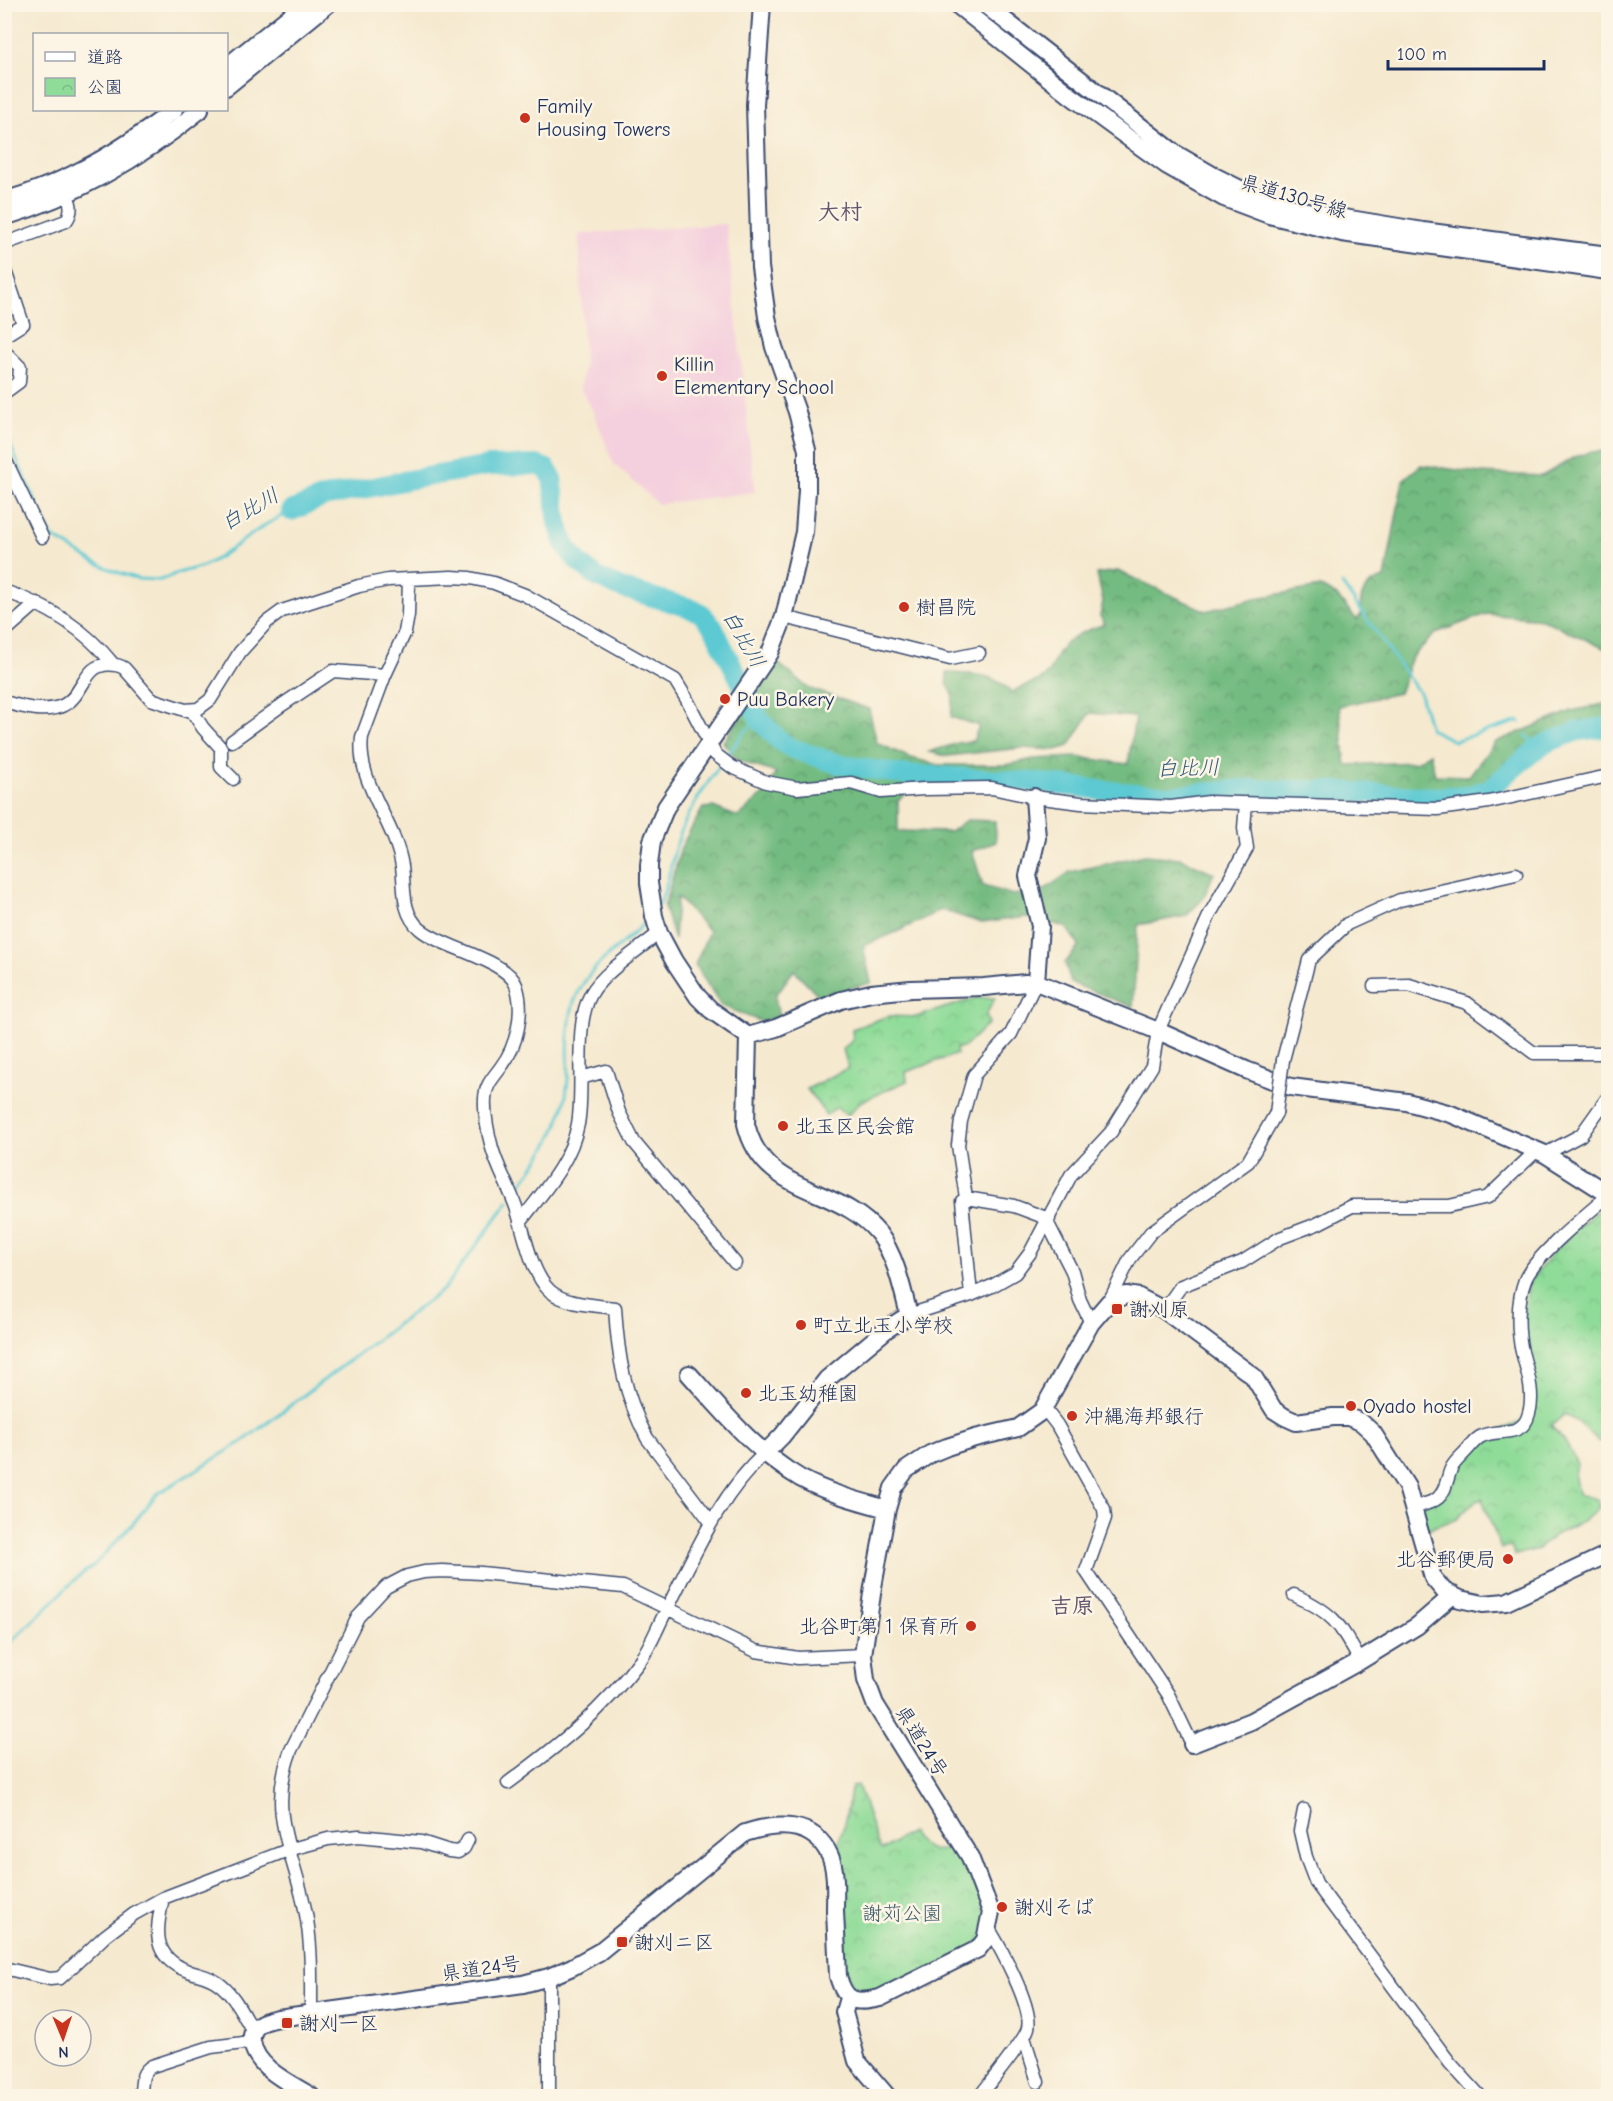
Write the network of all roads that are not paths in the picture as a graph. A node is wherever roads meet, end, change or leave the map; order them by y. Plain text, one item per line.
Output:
1 (305, 4) edge
2 (328, 4) edge
3 (762, 4) edge
4 (956, 4) edge
5 (984, 4) edge
6 (228, 65) edge
7 (228, 85) edge
8 (173, 111) edge
9 (199, 111) edge
10 (64, 188) junction
11 (4, 201) edge
12 (4, 217) edge
13 (4, 244) edge
14 (1608, 255) edge
15 (4, 268) edge
16 (1608, 271) edge
17 (4, 336) edge
18 (4, 351) edge
19 (4, 393) edge
20 (4, 458) edge
21 (42, 537) dead end
22 (410, 579) junction
23 (4, 591) edge
24 (37, 603) junction
25 (784, 617) junction
26 (4, 632) edge
27 (979, 653) dead end
28 (113, 664) junction
29 (385, 675) junction
30 (4, 702) edge
31 (192, 711) junction
32 (232, 741) dead end
33 (712, 749) junction
34 (1608, 776) edge
35 (233, 779) dead end
36 (1034, 796) junction
37 (1246, 803) junction
38 (1516, 874) dead end
39 (658, 930) junction
40 (1036, 982) junction
41 (1374, 986) dead end
42 (1158, 1031) junction
43 (748, 1036) junction
44 (1608, 1053) edge
45 (581, 1078) junction
46 (1608, 1097) edge
47 (1541, 1153) junction
48 (1608, 1195) edge
49 (966, 1198) junction
50 (1048, 1221) junction
51 (520, 1222) junction
52 (735, 1263) dead end
53 (971, 1295) junction
54 (1109, 1302) junction
55 (1164, 1310) junction
56 (909, 1316) junction
57 (1091, 1323) junction
58 (689, 1374) dead end
59 (1044, 1408) junction
60 (765, 1453) junction
61 (1413, 1508) junction
62 (887, 1509) junction
63 (711, 1522) junction
64 (1608, 1554) edge
65 (1294, 1595) dead end
66 (1453, 1595) junction
67 (667, 1608) junction
68 (863, 1655) junction
69 (1360, 1661) junction
70 (1192, 1744) joint
71 (508, 1783) dead end
72 (1304, 1810) dead end
73 (468, 1840) dead end
74 (288, 1850) junction
75 (163, 1898) junction
76 (989, 1929) junction
77 (4, 1968) edge
78 (549, 1977) junction
79 (848, 1998) junction
80 (311, 2012) junction
81 (252, 2037) junction
82 (1023, 2037) junction
83 (1038, 2082) dead end
84 (141, 2093) dead end
85 (311, 2097) edge
86 (549, 2097) edge
87 (887, 2097) edge
88 (980, 2097) edge
89 (1480, 2097) edge

1 - 6 main road
2 - 7 main road
3 - 25 main road
4 - 16 main road, 県道130号線
5 - 14 main road, 県道130号線
8 - 10 main road
9 - 10 main road
10 - 11 main road
10 - 12 main road
10 - 13 street
15 - 17 street
18 - 19 street
20 - 21 street
22 - 29 street
22 - 31 street
22 - 33 street
23 - 24 street
24 - 26 street
24 - 28 street
25 - 27 street
25 - 33 main road
28 - 30 street
28 - 31 street
29 - 32 street
29 - 51 street
31 - 35 street
33 - 36 street
33 - 39 main road
34 - 37 street
36 - 37 street
36 - 40 main road
37 - 42 street
38 - 54 street, bridge
39 - 43 main road
39 - 45 street
40 - 42 main road
40 - 43 main road
40 - 49 street
41 - 44 street
42 - 47 main road
42 - 50 street
43 - 56 main road
45 - 51 street
45 - 52 street
46 - 47 street
47 - 48 main road
47 - 55 street
48 - 61 street
49 - 50 street
49 - 53 street
50 - 53 street
50 - 57 street
51 - 63 street
53 - 56 street
54 - 55 main road
54 - 57 main road, 県道24号
55 - 61 main road
56 - 60 main road
57 - 59 main road, 県道24号
58 - 60 main road
59 - 62 main road, 県道24号
59 - 70 street
60 - 62 main road
60 - 63 street
61 - 66 main road
62 - 68 main road, 県道24号
63 - 67 street
64 - 66 main road
65 - 69 street
66 - 69 main road
67 - 68 street
67 - 71 street
67 - 74 street
68 - 76 main road, 県道24号
69 - 70 main road
72 - 89 street
73 - 74 street
74 - 75 street
74 - 80 street
75 - 77 street
75 - 81 street
76 - 79 main road
76 - 82 street
78 - 79 main road, 県道24号
78 - 80 main road, 県道24号
78 - 86 street
79 - 87 main road
80 - 81 main road, 県道24号
81 - 84 street
81 - 85 main road
82 - 83 street
82 - 88 street

